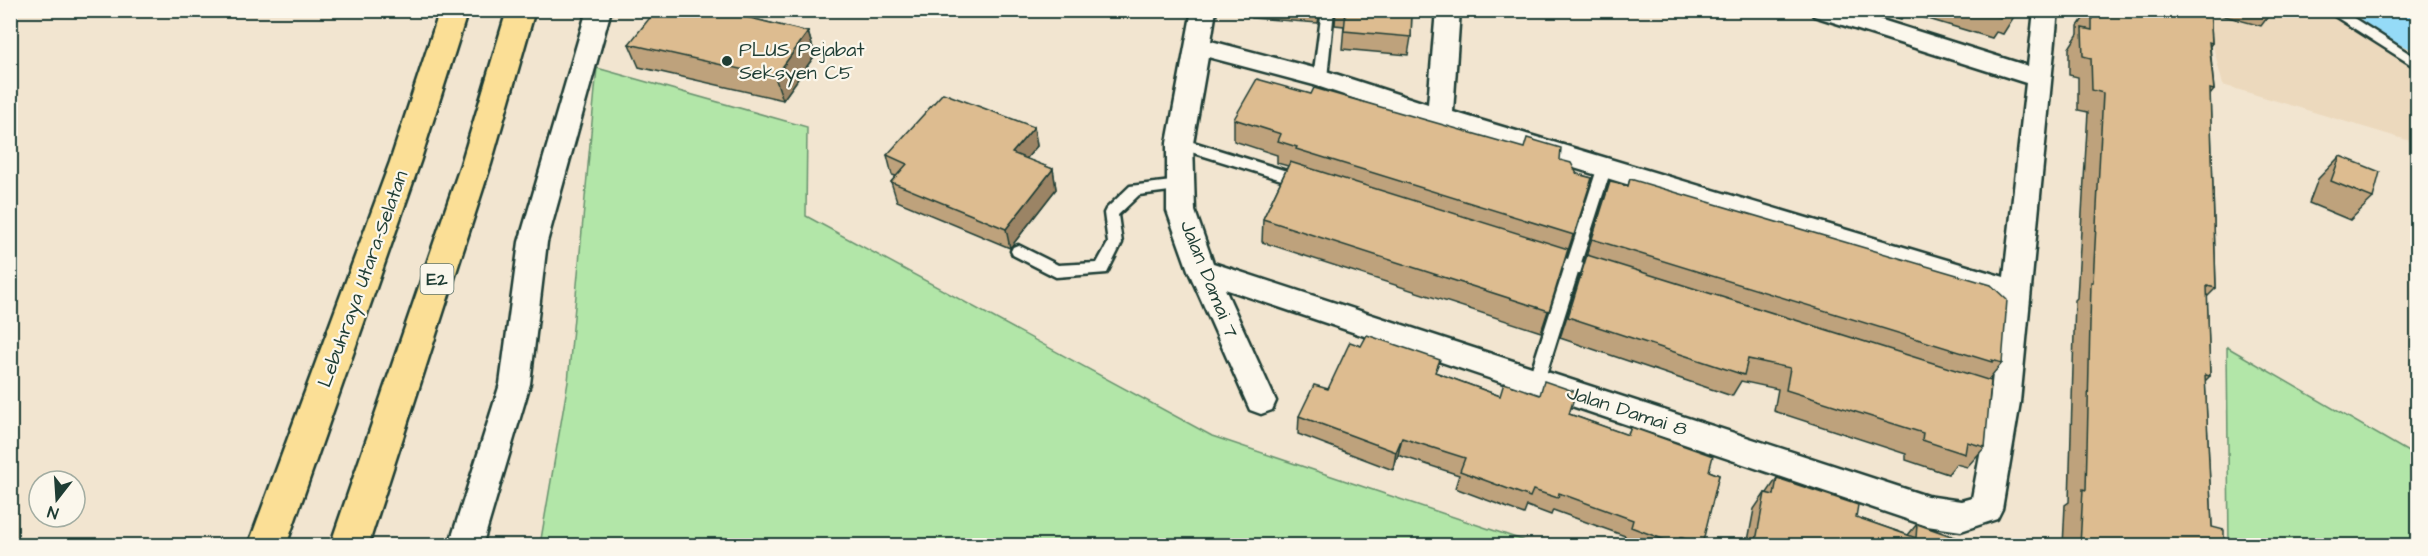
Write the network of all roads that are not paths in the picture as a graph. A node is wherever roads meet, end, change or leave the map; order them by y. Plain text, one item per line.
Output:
1 (430, 10) edge
2 (454, 10) edge
3 (521, 10) edge
4 (599, 10) edge
5 (1204, 10) edge
6 (1328, 10) edge
7 (1448, 10) edge
8 (1822, 10) edge
9 (2046, 10) edge
10 (2331, 10) edge
11 (1196, 45) junction
12 (2418, 65) edge
13 (1320, 78) junction
14 (2040, 79) junction
15 (1440, 117) junction
16 (1180, 143) junction
17 (405, 162) junction
18 (1605, 166) junction
19 (1180, 185) junction
20 (1314, 185) edge
21 (1018, 251) dead end
22 (1528, 252) edge
23 (1573, 266) junction
24 (1202, 270) junction
25 (1618, 280) edge
26 (2017, 292) junction
27 (1536, 381) junction
28 (1261, 401) dead end
29 (267, 546) edge
30 (349, 546) edge
31 (465, 546) edge

1 - 17 highway
2 - 17 highway, Lebuhraya Utara–Selatan
3 - 30 highway, E2
4 - 31 street
5 - 11 street, Jalan Damai 7
6 - 13 lane
7 - 15 street
8 - 14 street
9 - 14 street
10 - 12 lane
11 - 13 street
11 - 16 street, Jalan Damai 7
13 - 15 street
14 - 26 street
15 - 18 street
16 - 19 street, Jalan Damai 7
16 - 20 lane
17 - 29 highway, Lebuhraya Utara–Selatan
18 - 23 lane
18 - 26 street
19 - 21 lane
19 - 24 street, Jalan Damai 7
22 - 23 lane
23 - 25 lane
23 - 27 lane
24 - 27 street, Jalan Damai 8
24 - 28 street, Jalan Damai 7
26 - 27 street, Jalan Damai 8

